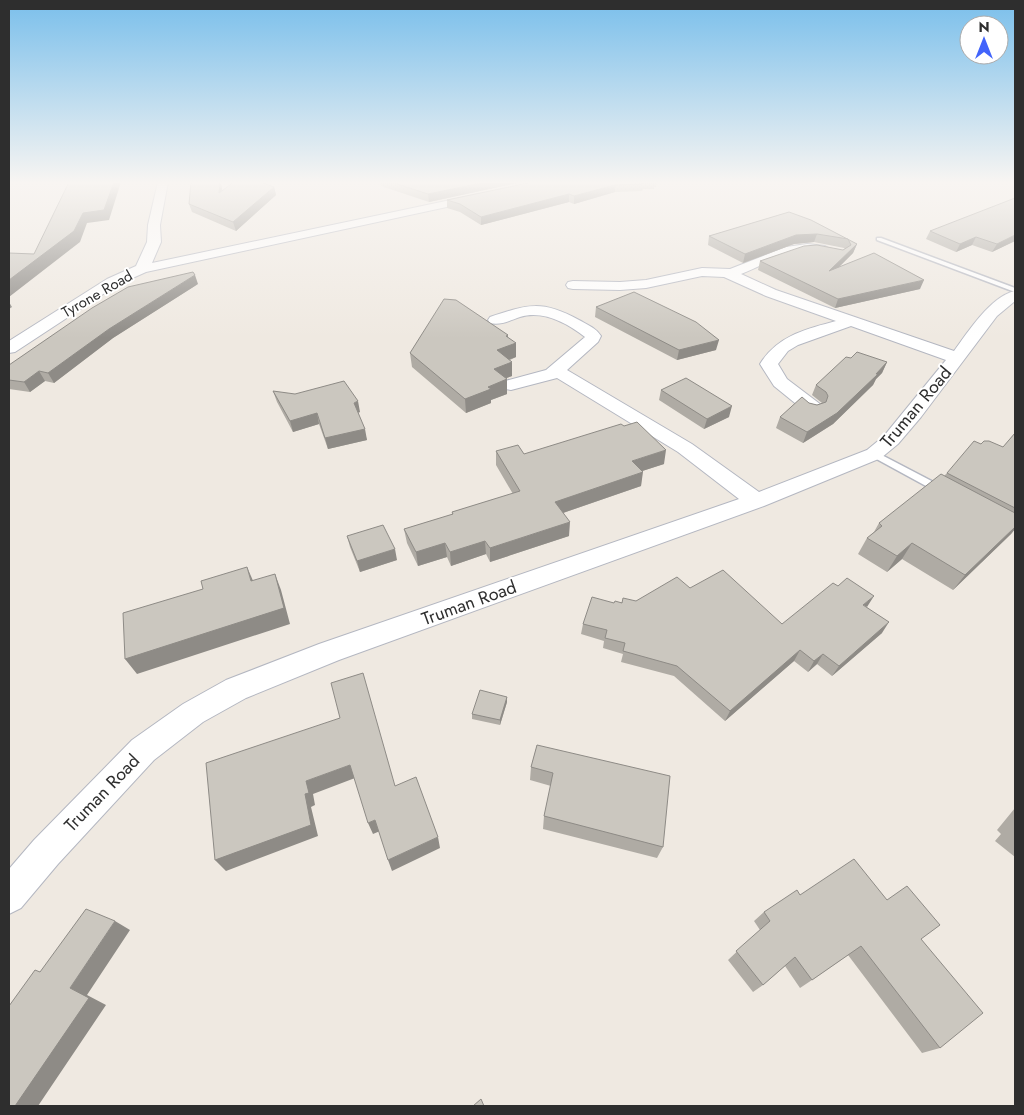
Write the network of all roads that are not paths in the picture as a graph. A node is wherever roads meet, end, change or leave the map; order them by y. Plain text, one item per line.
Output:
1 (154, 234) edge
2 (304, 234) edge
3 (879, 239) dead end
4 (838, 253) edge
5 (142, 269) junction
6 (727, 273) junction
7 (573, 285) dead end
8 (1015, 290) edge
9 (1015, 295) edge
10 (496, 320) dead end
11 (852, 322) junction
12 (9, 348) edge
13 (957, 358) junction
14 (557, 371) junction
15 (511, 385) dead end
16 (813, 408) edge
17 (874, 454) junction
18 (949, 495) edge
19 (756, 501) junction
20 (9, 896) edge

1 - 5 street
2 - 5 street, Tyrone Road
3 - 8 lane
4 - 6 street, Truman Road
5 - 12 street, Tyrone Road
6 - 7 street, Truman Road
6 - 11 street, Truman Road
9 - 13 street, Truman Road
10 - 14 street
11 - 13 street, Truman Road
11 - 16 street
13 - 17 street, Truman Road
14 - 15 street
14 - 19 street
17 - 18 lane
17 - 19 street, Truman Road
19 - 20 street, Truman Road

